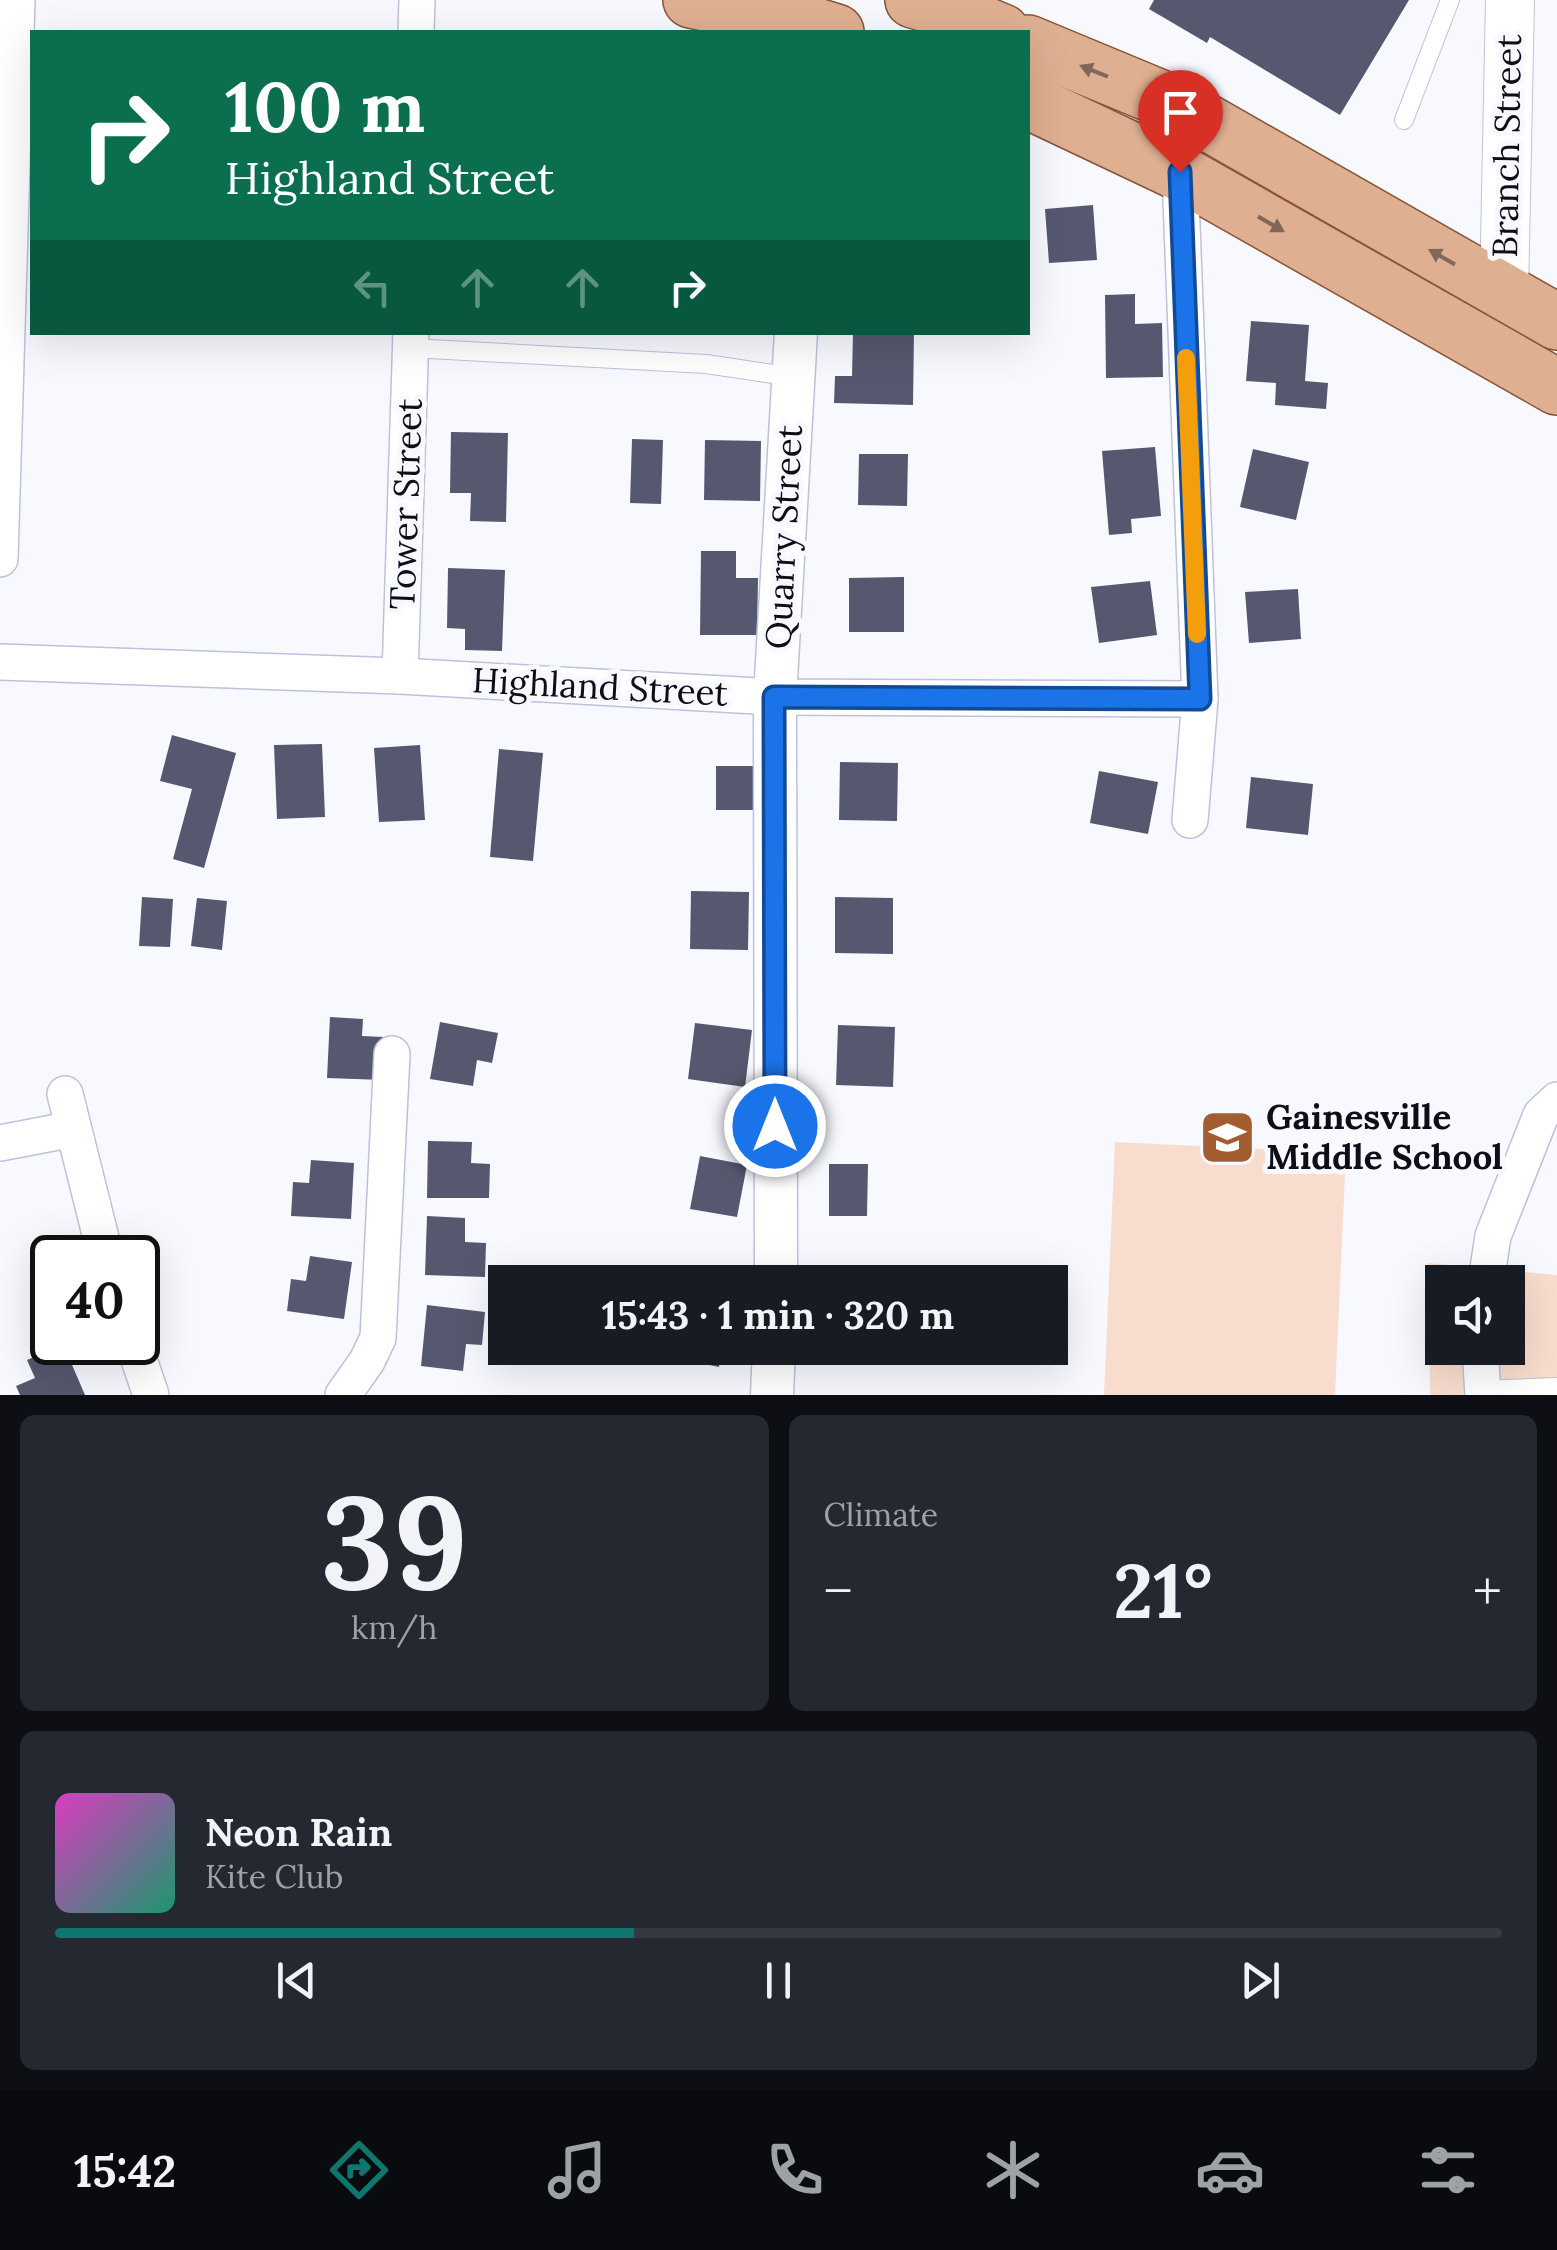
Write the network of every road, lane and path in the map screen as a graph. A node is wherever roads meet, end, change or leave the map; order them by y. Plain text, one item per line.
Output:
1 (17, 0) edge
2 (417, 0) edge
3 (691, 0) edge
4 (913, 0) edge
5 (1450, 0) edge
6 (1510, 0) edge
7 (819, 23) edge
8 (416, 30) edge
9 (997, 30) edge
10 (1030, 44) edge
11 (1030, 102) edge
12 (1404, 120) dead end
13 (1180, 172) junction
14 (1504, 293) junction
15 (1557, 322) edge
16 (796, 335) edge
17 (411, 340) edge
18 (793, 378) junction
19 (1557, 387) edge
20 (0, 559) edge
21 (0, 662) edge
22 (400, 676) junction
23 (774, 697) junction
24 (1200, 699) junction
25 (1190, 820) dead end
26 (392, 1054) dead end
27 (65, 1094) dead end
28 (1557, 1100) edge
29 (74, 1129) junction
30 (0, 1144) edge
31 (100, 1235) edge
32 (776, 1265) edge
33 (1489, 1265) edge
34 (141, 1365) edge
35 (773, 1365) edge
36 (1481, 1365) edge
37 (1557, 1387) edge
38 (1483, 1392) edge
39 (151, 1395) edge
40 (343, 1395) edge
41 (772, 1395) edge

1 - 20 street
2 - 8 street
3 - 7 main road
4 - 9 main road
5 - 12 lane
6 - 14 main road, Branch Street
14 -> 10 main road
11 - 13 main road
13 -> 19 main road
13 - 24 street
14 - 15 main road
16 - 18 street, Quarry Street
17 - 18 lane
17 - 22 street, Tower Street
18 - 23 street, Quarry Street
21 - 22 street, Highland Street
22 - 23 street, Highland Street
23 - 24 street, Highland Street
23 - 32 street, Quarry Street
24 - 25 street
26 - 40 street
27 - 29 street
28 - 33 street
29 - 30 street
29 - 31 street
34 - 39 street
35 - 41 street
36 - 38 street
37 - 38 lane

